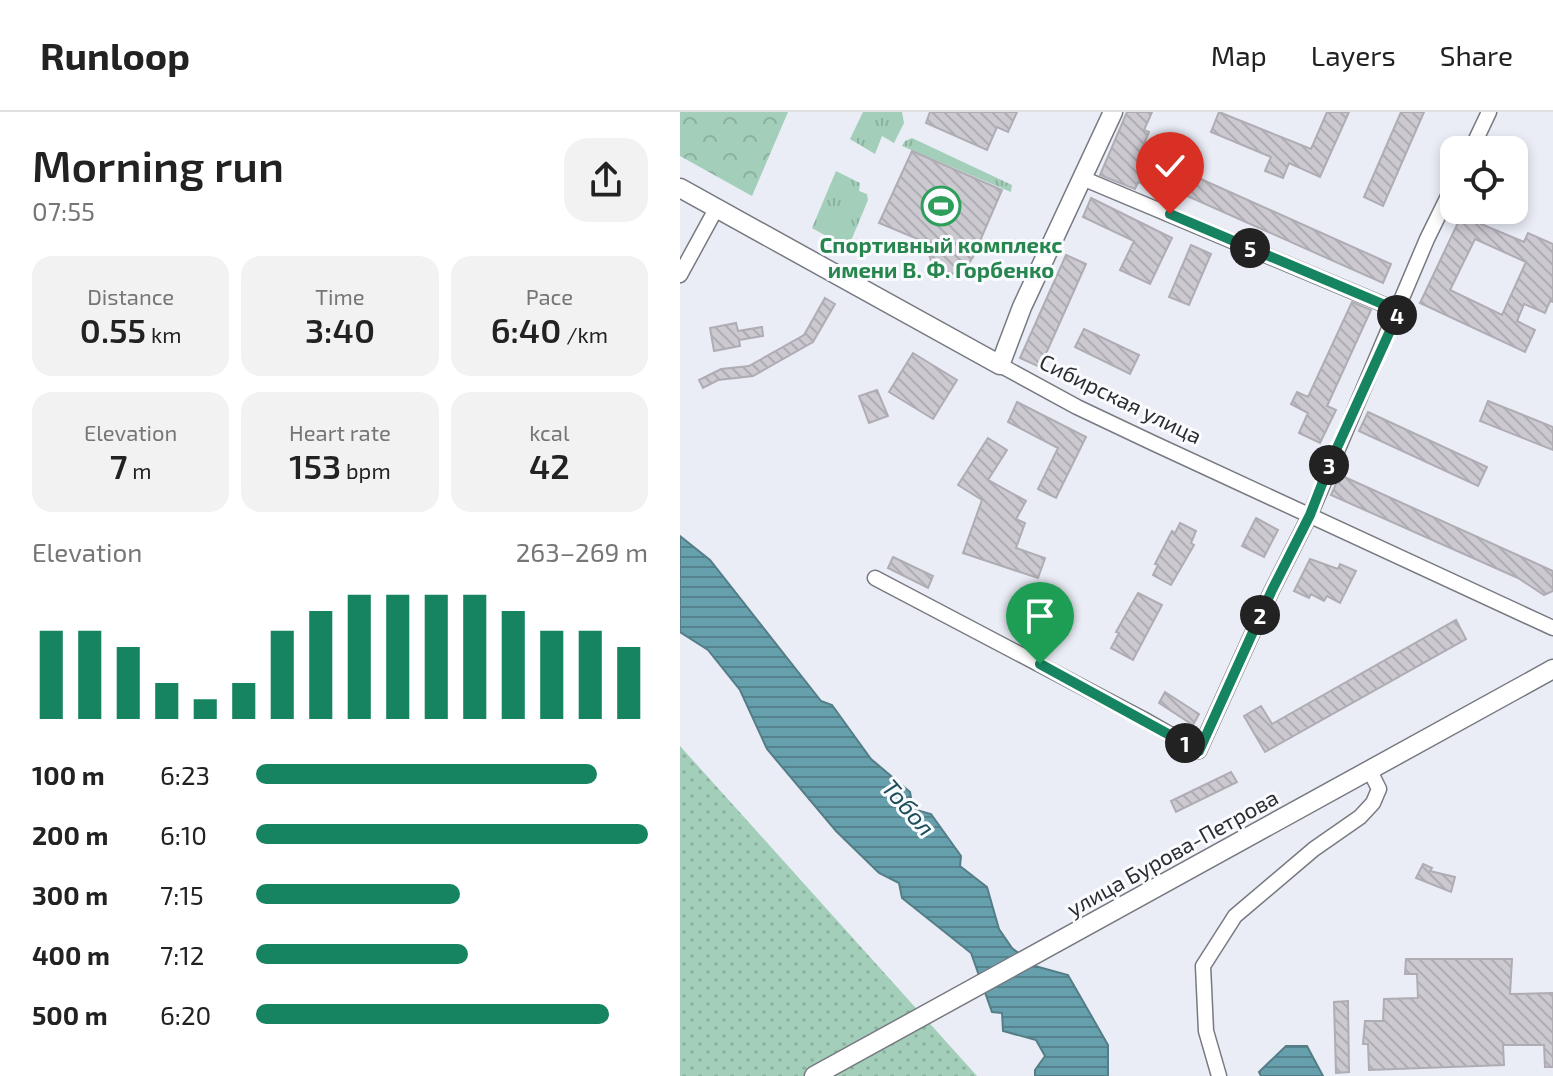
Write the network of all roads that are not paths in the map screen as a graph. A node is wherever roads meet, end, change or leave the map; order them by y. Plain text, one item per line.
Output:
1 (1113, 112) edge
2 (1489, 112) edge
3 (1478, 136) edge
4 (1082, 178) junction
5 (680, 188) edge
6 (716, 209) junction
7 (1440, 213) edge
8 (680, 275) edge
9 (1399, 311) junction
10 (1000, 365) junction
11 (1310, 515) junction
12 (875, 578) dead end
13 (1553, 628) edge
14 (1553, 669) edge
15 (1370, 771) junction
16 (814, 1076) edge
17 (1219, 1076) edge

1 - 4 main road
2 - 3 street
4 - 9 street
4 - 10 main road
5 - 6 main road, Сибирская улица
6 - 8 street
6 - 10 main road, Сибирская улица
7 - 9 street
9 - 11 street
10 - 11 street, Сибирская улица
11 - 12 street
11 - 13 street, Сибирская улица
14 - 15 main road, улица Бурова-Петрова
15 - 16 main road, улица Бурова-Петрова
15 - 17 street

